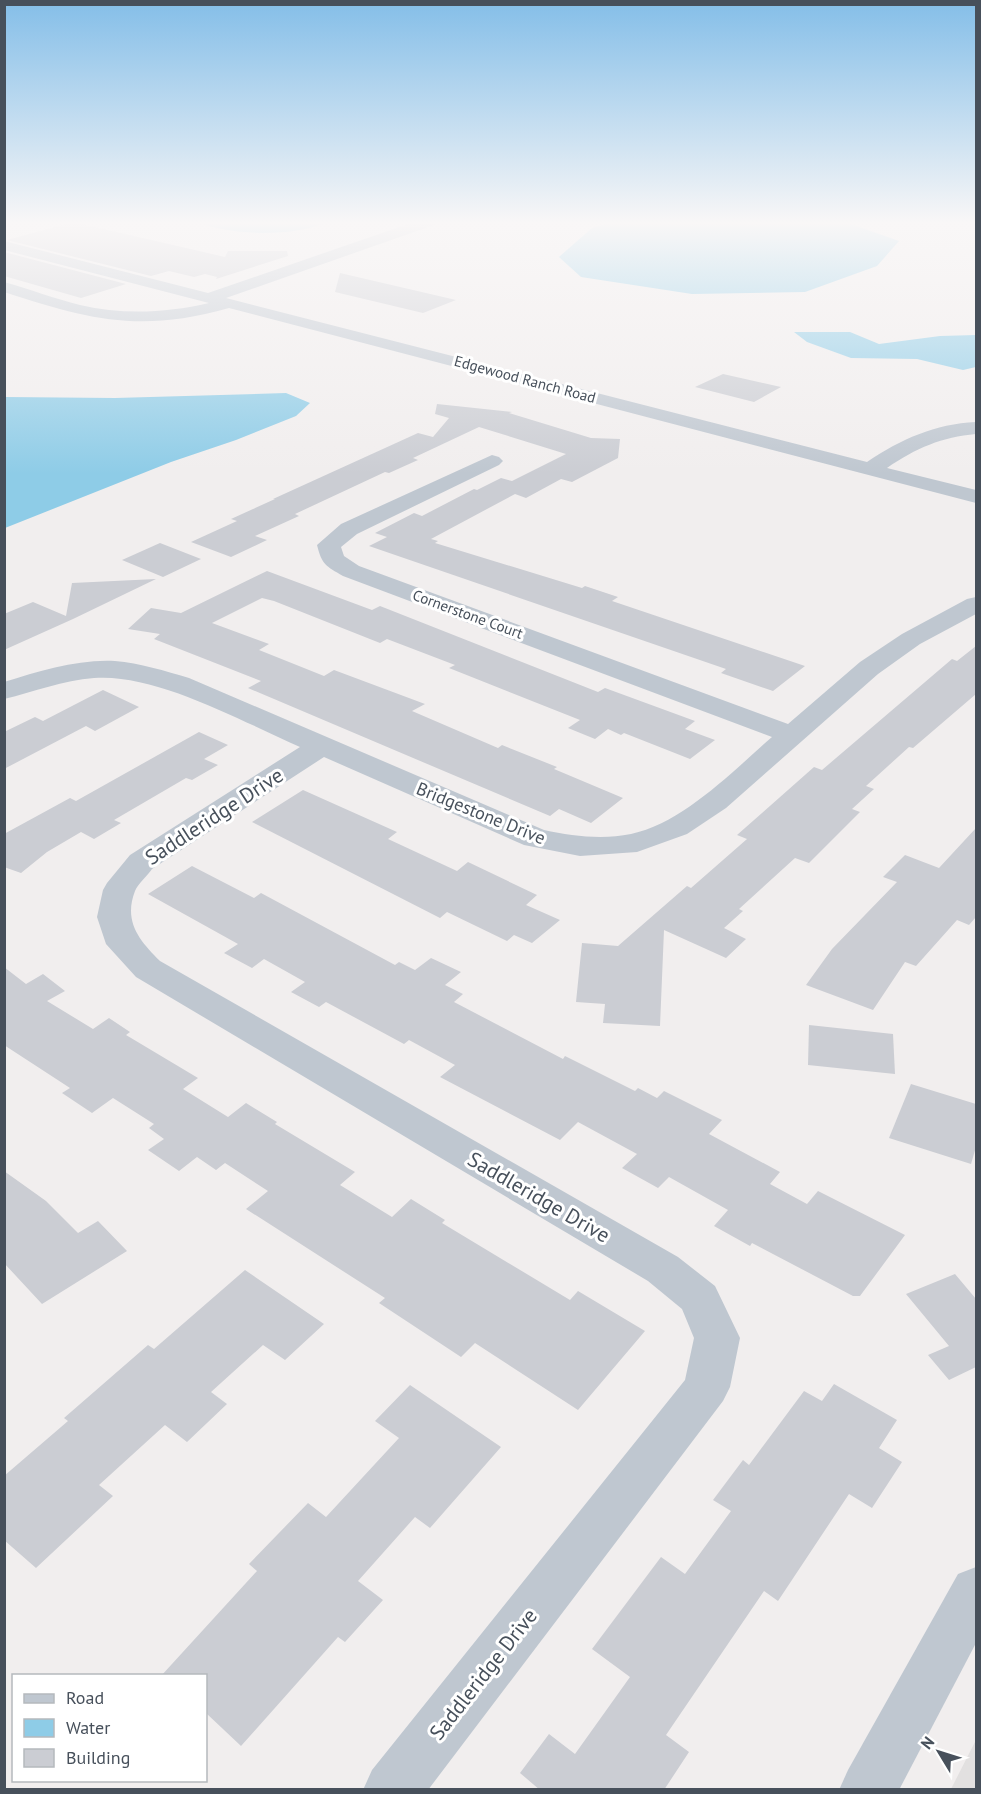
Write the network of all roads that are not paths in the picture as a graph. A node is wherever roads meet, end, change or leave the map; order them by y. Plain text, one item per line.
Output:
1 (69, 306) edge
2 (220, 306) edge
3 (241, 306) edge
4 (976, 428) edge
5 (492, 461) dead end
6 (871, 469) junction
7 (976, 497) edge
8 (976, 604) edge
9 (4, 691) edge
10 (792, 735) junction
11 (322, 746) junction
12 (970, 1621) edge
13 (392, 1790) edge
14 (868, 1790) edge

1 - 2 street
3 - 6 street, Edgewood Ranch Road
4 - 6 street
5 - 10 street, Cornerstone Court
6 - 7 street, Edgewood Ranch Road
8 - 10 street, Bridgestone Drive
9 - 11 street, Bridgestone Drive
10 - 11 street, Bridgestone Drive
11 - 13 street, Saddleridge Drive
12 - 14 street

